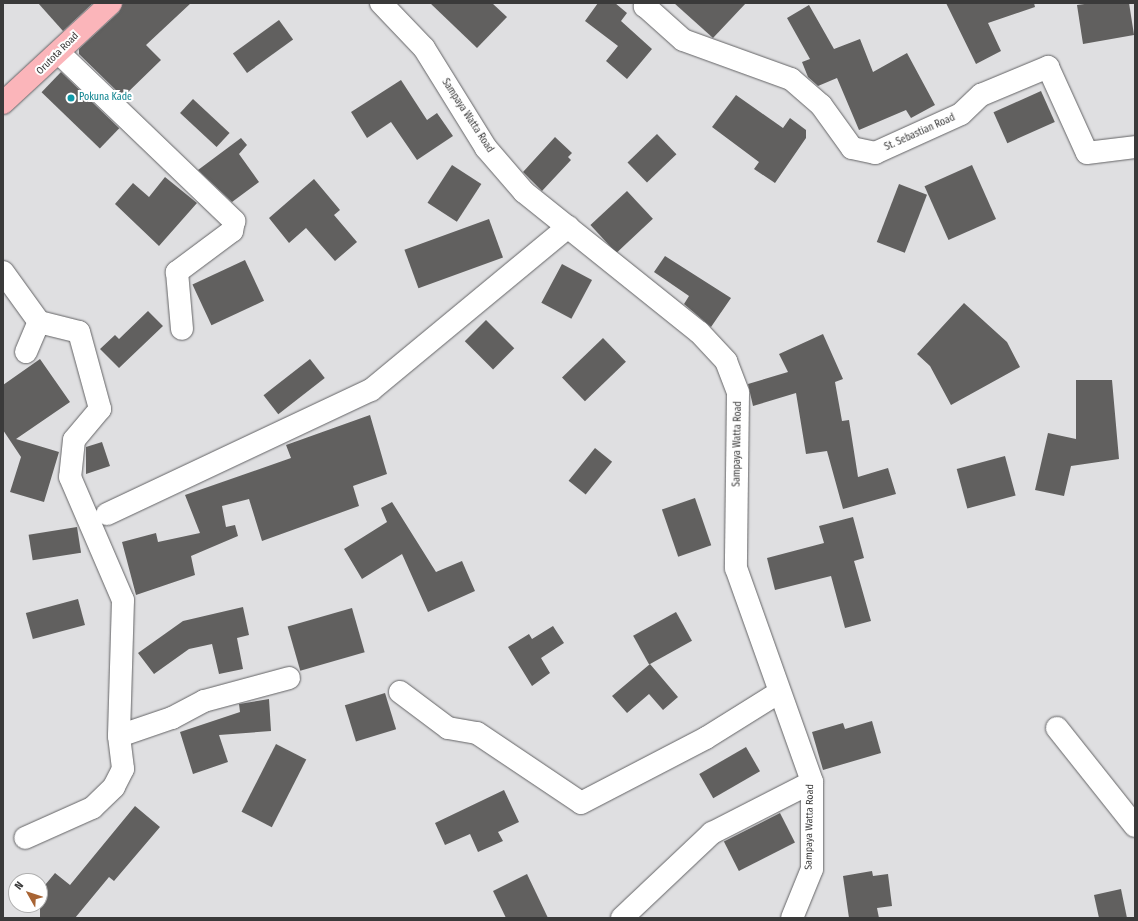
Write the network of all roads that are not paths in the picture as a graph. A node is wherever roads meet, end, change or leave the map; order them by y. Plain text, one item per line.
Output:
1 (111, 3) edge
2 (381, 3) edge
3 (647, 3) edge
4 (59, 53) junction
5 (3, 103) edge
6 (1135, 147) edge
7 (568, 227) junction
8 (3, 272) edge
9 (40, 322) junction
10 (182, 330) dead end
11 (26, 352) dead end
12 (107, 514) dead end
13 (289, 678) dead end
14 (400, 692) dead end
15 (778, 693) junction
16 (1057, 728) dead end
17 (119, 736) junction
18 (812, 782) junction
19 (1135, 826) edge
20 (26, 838) dead end
21 (622, 918) edge
22 (792, 918) edge

1 - 4 main road, Orutota Road
2 - 7 street, Sampaya Watta Road
3 - 6 street, St. Sebastian Road
4 - 5 main road, Orutota Road
4 - 10 street
7 - 12 street
7 - 15 street, Sampaya Watta Road
8 - 9 street
9 - 11 street
9 - 17 street
13 - 17 street
14 - 15 street
15 - 18 street, Sampaya Watta Road
16 - 19 street
17 - 20 street
18 - 21 street
18 - 22 street, Sampaya Watta Road

